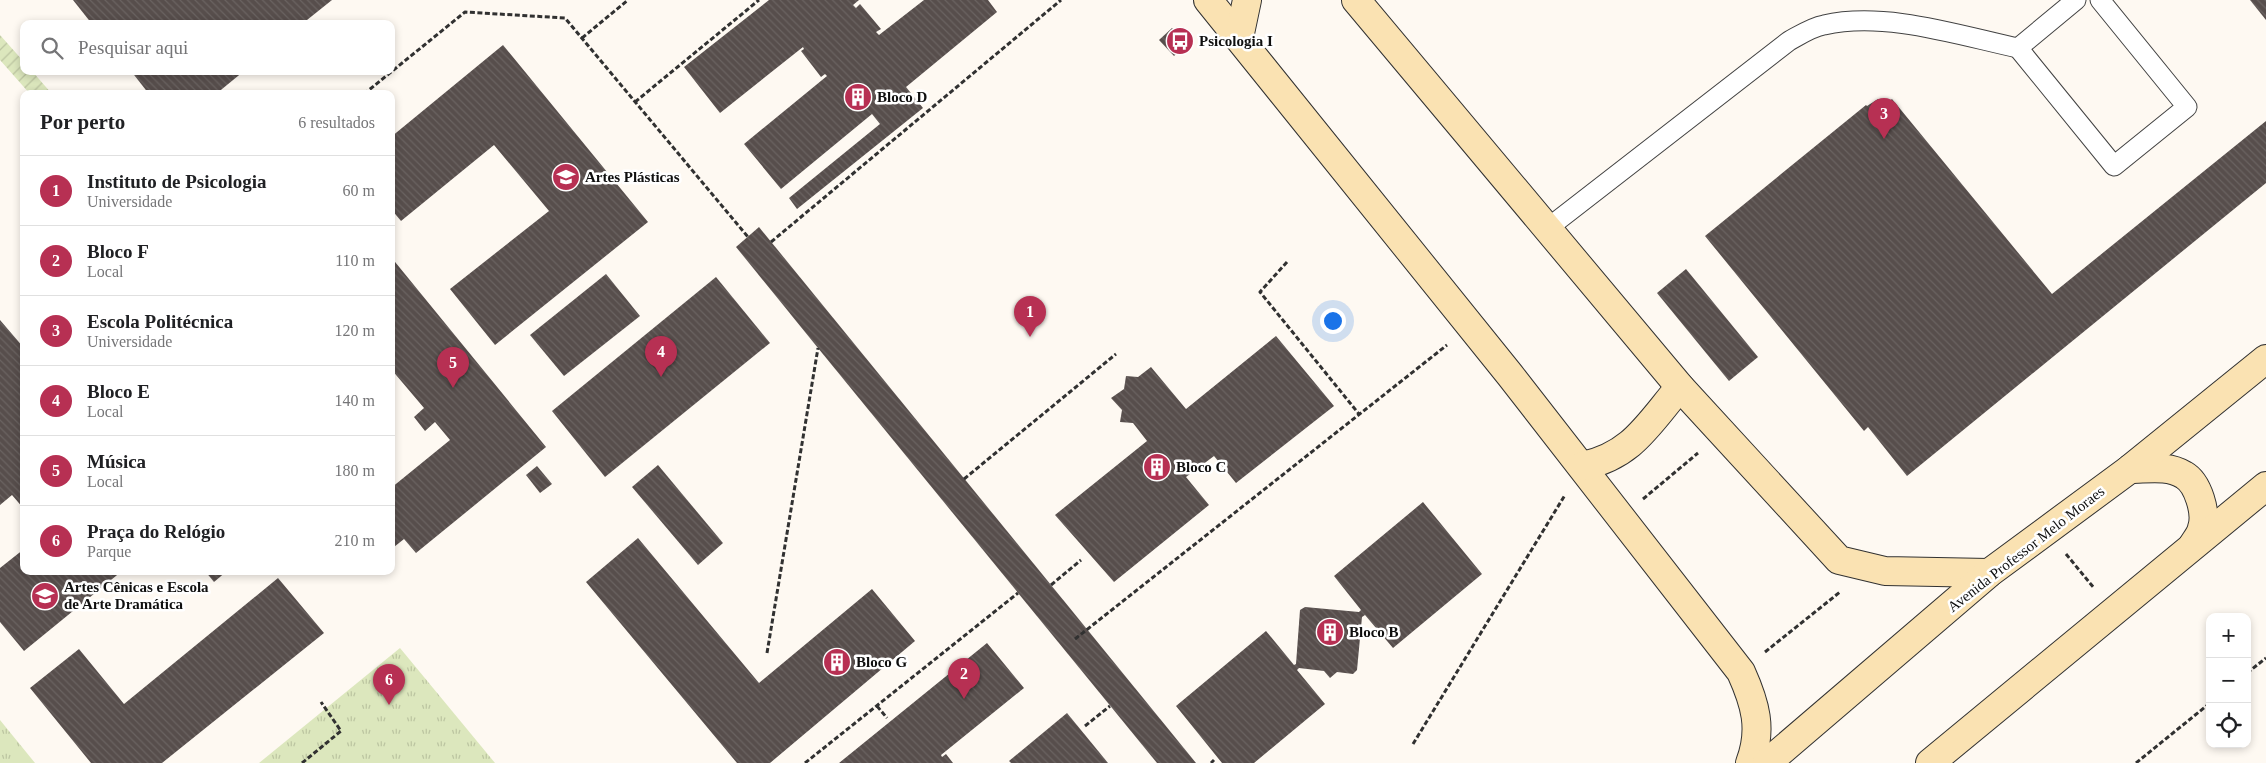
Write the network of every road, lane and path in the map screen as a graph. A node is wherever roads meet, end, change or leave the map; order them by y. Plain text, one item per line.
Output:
1 (628, 0) edge
2 (759, 0) edge
3 (1061, 0) edge
4 (1208, 0) edge
5 (1248, 0) edge
6 (1356, 0) edge
7 (2076, 0) edge
8 (2100, 0) edge
9 (582, 38) junction
10 (1239, 38) junction
11 (2018, 48) junction
12 (395, 69) edge
13 (387, 75) edge
14 (369, 90) edge
15 (635, 102) junction
16 (1548, 228) junction
17 (748, 237) dead end
18 (772, 242) dead end
19 (1287, 262) dead end
20 (1471, 326) junction
21 (818, 348) dead end
22 (1116, 354) dead end
23 (2266, 359) edge
24 (1680, 387) junction
25 (1359, 414) junction
26 (1722, 432) junction
27 (1583, 466) junction
28 (2130, 469) junction
29 (964, 479) dead end
30 (2266, 486) edge
31 (1622, 517) junction
32 (2046, 531) junction
33 (2193, 545) junction
34 (1081, 560) dead end
35 (1870, 569) junction
36 (1989, 573) junction
37 (1051, 585) dead end
38 (1018, 593) dead end
39 (2114, 611) junction
40 (1075, 639) dead end
41 (767, 653) dead end
42 (2266, 658) edge
43 (2251, 670) edge
44 (1741, 672) junction
45 (321, 702) dead end
46 (877, 706) junction
47 (1110, 706) dead end
48 (2206, 706) edge
49 (887, 718) dead end
50 (1085, 726) dead end
51 (1413, 744) dead end
52 (302, 763) edge
53 (805, 763) edge
54 (1750, 763) edge
55 (1767, 763) edge
56 (1930, 763) edge
57 (2136, 763) edge

1 - 9 path
2 - 15 path
3 - 18 path
4 - 10 street
5 - 10 street
6 - 16 street
7 - 11 lane
8 - 11 lane
9 - 12 path
9 - 15 path
10 - 20 street
11 - 16 lane
13 - 14 path
15 - 17 path
16 - 24 street
19 - 25 path
20 - 25 path
20 - 27 street
21 - 41 path
22 - 29 path
23 - 28 street, Avenida Professor Melo Moraes
24 - 26 street
24 - 27 street
25 - 40 path
26 - 31 path
26 - 35 street
27 - 31 street
27 - 51 path
28 - 32 street, Avenida Professor Melo Moraes
28 - 33 street
30 - 33 street
31 - 44 street
32 - 36 street, Avenida Professor Melo Moraes
32 - 39 path
33 - 39 street
34 - 37 path
35 - 36 street
35 - 44 path
36 - 55 street, Avenida Professor Melo Moraes
38 - 46 path
39 - 56 street
42 - 43 path
44 - 54 street
45 - 52 path
46 - 49 path
46 - 53 path
47 - 50 path
48 - 57 path

